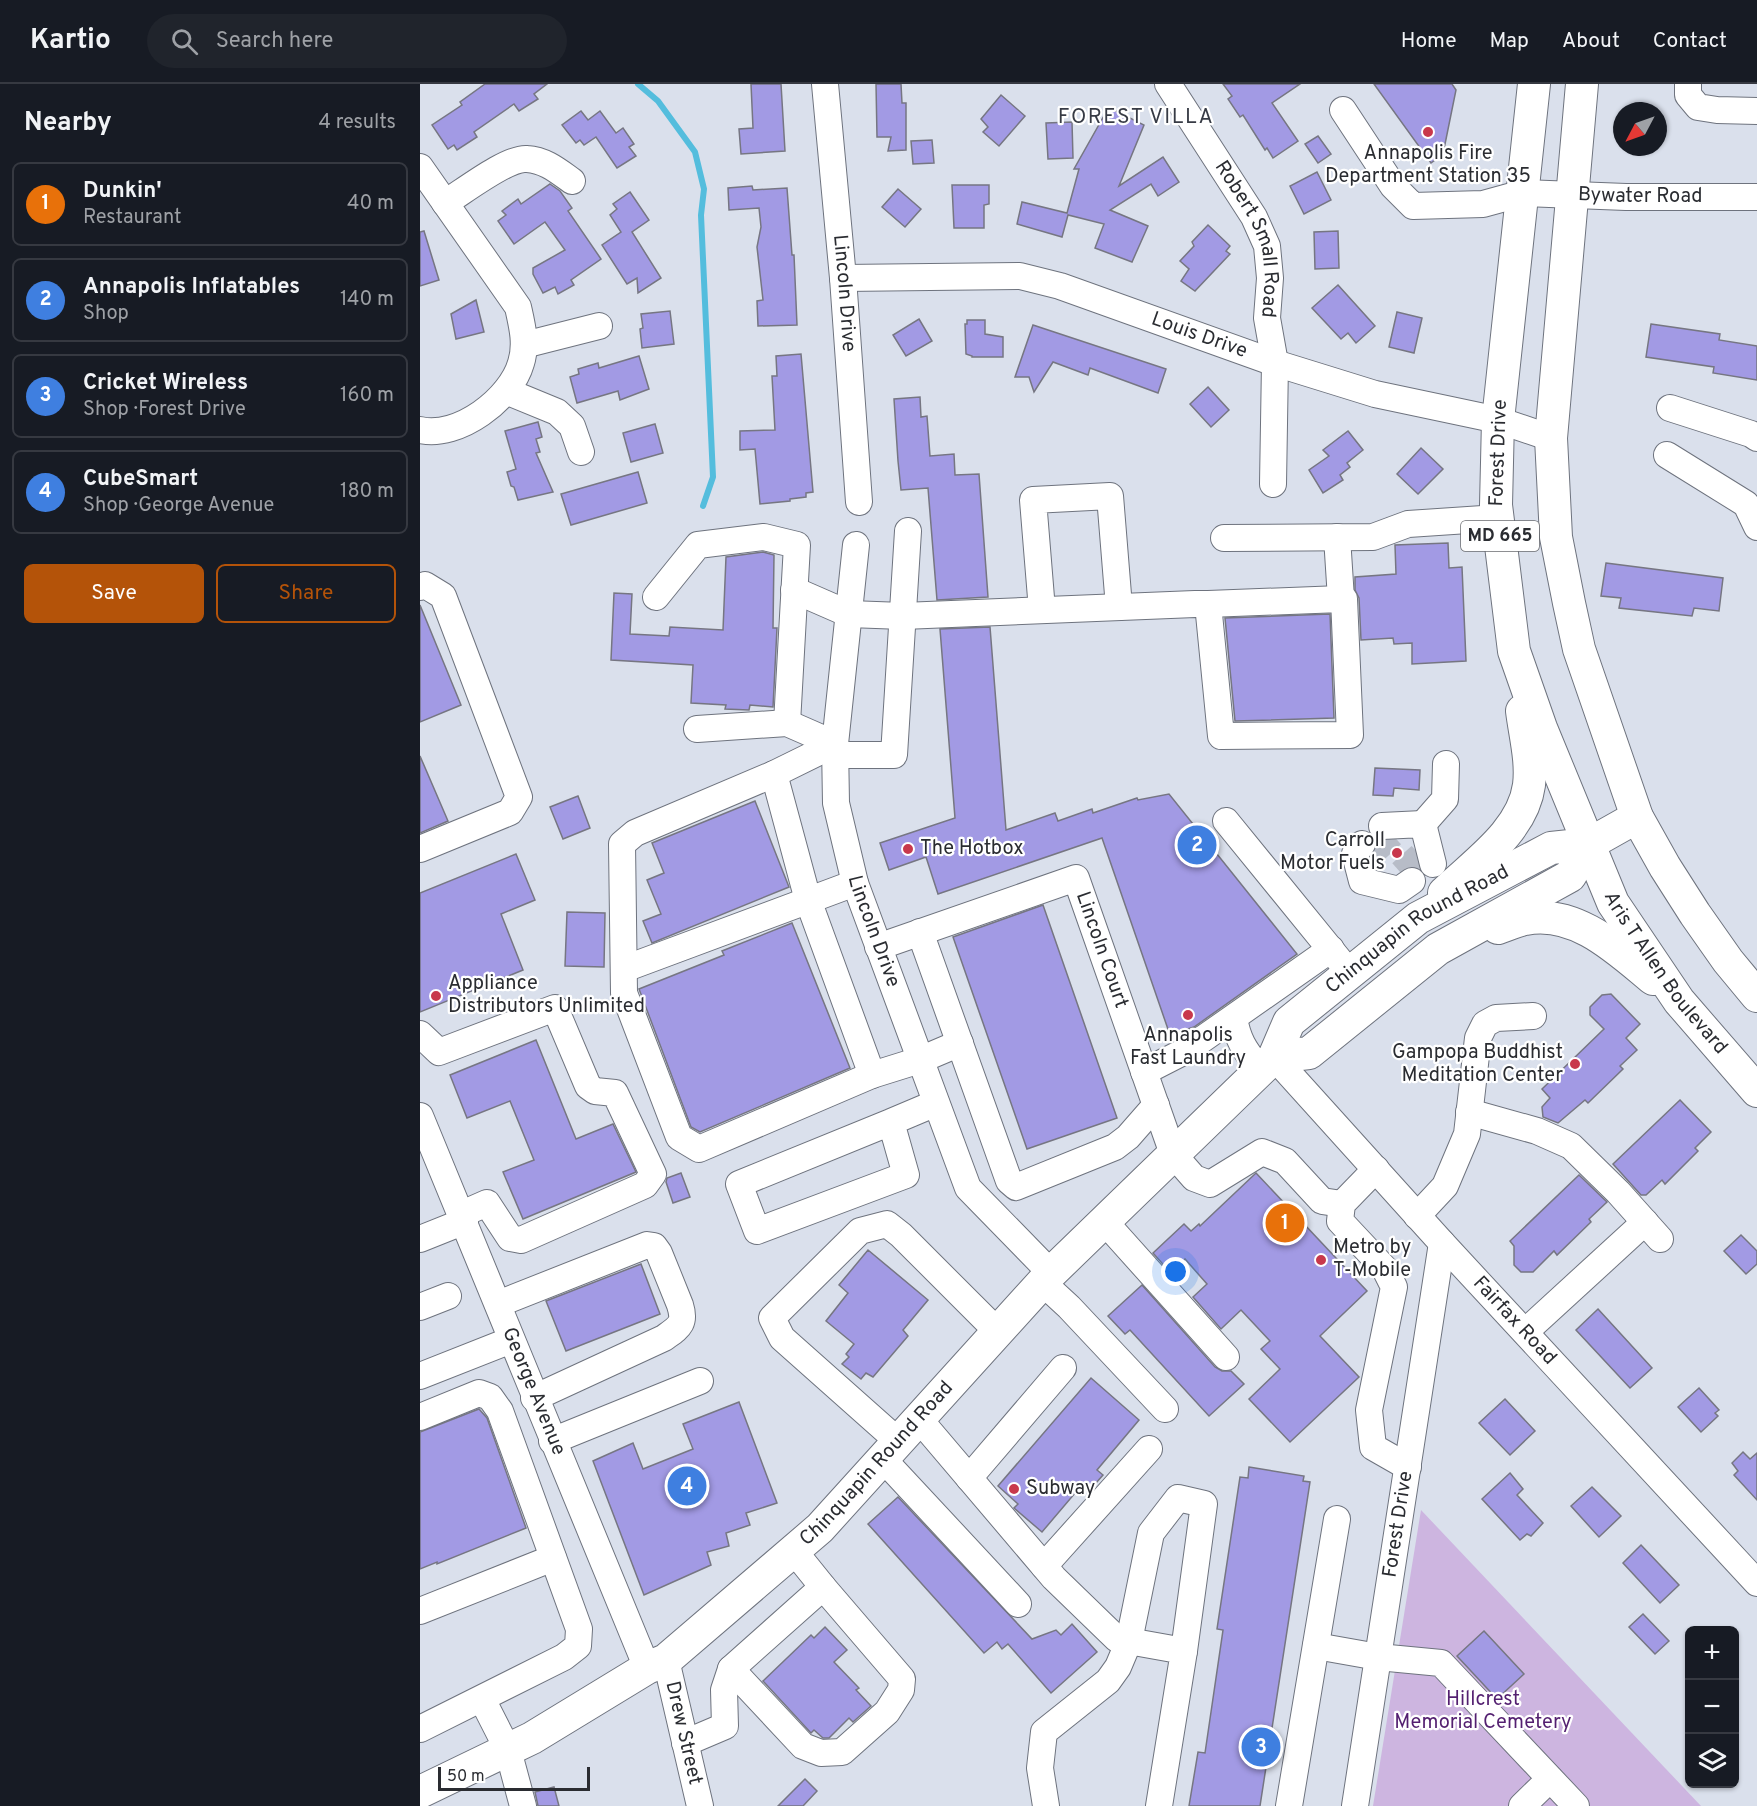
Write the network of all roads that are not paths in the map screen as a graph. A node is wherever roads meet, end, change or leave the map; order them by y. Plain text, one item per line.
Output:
1 (825, 84) edge
2 (1168, 84) edge
3 (1534, 84) edge
4 (1582, 84) edge
5 (1688, 84) edge
6 (1343, 110) dead end
7 (1757, 111) edge
8 (420, 167) edge
9 (572, 181) dead end
10 (1523, 192) junction
11 (1572, 195) junction
12 (1757, 197) edge
13 (446, 203) junction
14 (843, 278) junction
15 (599, 326) dead end
16 (522, 354) junction
17 (1275, 363) junction
18 (506, 391) junction
19 (1670, 408) dead end
20 (1498, 420) junction
21 (420, 430) edge
22 (1551, 438) junction
23 (1757, 438) edge
24 (581, 452) dead end
25 (1667, 455) dead end
26 (1273, 484) dead end
27 (1751, 501) edge
28 (859, 502) dead end
29 (1498, 518) junction
30 (1757, 528) edge
31 (908, 531) dead end
32 (1337, 537) junction
33 (1224, 538) dead end
34 (856, 545) dead end
35 (420, 587) edge
36 (794, 590) junction
37 (656, 597) dead end
38 (1341, 599) junction
39 (1208, 604) junction
40 (1119, 607) junction
41 (1042, 610) junction
42 (849, 614) junction
43 (903, 616) junction
44 (1514, 651) junction
45 (787, 723) junction
46 (696, 729) dead end
47 (835, 749) junction
48 (1446, 764) dead end
49 (774, 774) junction
50 (1637, 817) junction
51 (1226, 821) dead end
52 (1423, 824) junction
53 (1388, 830) tunnel mouth
54 (1589, 844) junction
55 (1368, 848) tunnel mouth
56 (420, 849) edge
57 (1427, 859) dead end
58 (1407, 877) tunnel mouth
59 (855, 884) junction
60 (808, 900) junction
61 (1418, 918) junction
62 (920, 932) junction
63 (878, 947) junction
64 (1438, 949) junction
65 (1340, 961) junction
66 (624, 969) junction
67 (1757, 996) edge
68 (1679, 1001) junction
69 (1533, 1016) dead end
70 (1234, 1018) junction
71 (420, 1034) edge
72 (960, 1043) junction
73 (920, 1060) junction
74 (1267, 1063) junction
75 (1144, 1072) junction
76 (872, 1075) junction
77 (1757, 1091) edge
78 (936, 1103) junction
79 (1156, 1105) junction
80 (1469, 1112) junction
81 (420, 1116) edge
82 (891, 1122) junction
83 (1173, 1154) junction
84 (1376, 1170) junction
85 (1009, 1181) junction
86 (1342, 1203) junction
87 (985, 1205) junction
88 (1417, 1216) junction
89 (463, 1218) junction
90 (1104, 1221) junction
91 (420, 1239) edge
92 (1442, 1243) junction
93 (1047, 1278) junction
94 (448, 1296) dead end
95 (498, 1304) junction
96 (420, 1307) edge
97 (998, 1332) junction
98 (1525, 1332) junction
99 (511, 1340) junction
100 (1226, 1357) dead end
101 (1063, 1368) dead end
102 (420, 1376) edge
103 (700, 1381) dead end
104 (534, 1398) junction
105 (1165, 1409) dead end
106 (420, 1417) edge
107 (901, 1440) junction
108 (552, 1441) junction
109 (1149, 1449) dead end
110 (1408, 1467) junction
111 (969, 1478) junction
112 (1336, 1519) dead end
113 (794, 1551) junction
114 (553, 1558) junction
115 (1044, 1566) junction
116 (1757, 1583) edge
117 (823, 1587) junction
118 (1018, 1604) dead end
119 (420, 1611) edge
120 (1129, 1641) junction
121 (1316, 1646) junction
122 (1184, 1651) junction
123 (1378, 1657) junction
124 (656, 1664) junction
125 (732, 1669) junction
126 (482, 1699) junction
127 (420, 1729) edge
128 (686, 1743) junction
129 (508, 1750) junction
130 (1550, 1779) junction
131 (420, 1792) edge
132 (523, 1806) edge
133 (700, 1806) edge
134 (1046, 1806) edge
135 (1159, 1806) edge
136 (1289, 1806) edge
137 (1355, 1806) edge
138 (1522, 1806) edge
139 (1576, 1806) edge

1 - 14 street, Lincoln Drive
2 - 17 street, Robert Small Road
3 - 10 main road, Forest Drive
4 - 11 main road
5 - 7 street
6 - 10 street
8 - 13 street
9 - 13 street
10 - 11 street, Bywater Road
10 - 20 main road, Forest Drive / MD 665
11 - 12 street, Bywater Road
11 - 22 main road, MD 665
13 - 16 street
14 - 17 street, Louis Drive
14 - 28 street, Lincoln Drive
15 - 16 street
16 - 18 street
17 - 20 street, Louis Drive
17 - 26 street, Robert Small Road
18 - 21 street
18 - 24 street
19 - 23 street
20 - 22 street, Louis Drive
20 - 29 main road, Forest Drive / MD 665
22 - 50 main road, MD 665
25 - 27 street
27 - 30 street
29 - 32 street
29 - 44 main road, Forest Drive / MD 665
31 - 43 street
32 - 33 street
32 - 38 street
34 - 42 street, Lincoln Drive
35 - 56 street
36 - 37 street
36 - 42 street
36 - 45 street
38 - 39 street
38 - 39 street
39 - 40 street
40 - 41 street
40 - 41 street
41 - 43 street
42 - 43 street
42 - 47 street, Lincoln Drive
43 - 47 street
44 - 54 main road, Forest Drive / MD 665
44 - 61 main road
45 - 46 street
45 - 47 street
47 - 49 street
47 - 59 street, Lincoln Drive
48 - 52 street
49 - 60 street
49 - 66 street
50 - 54 main road, Chinquapin Round Road
50 - 67 main road, MD 665
51 - 65 street
52 - 53 street
52 - 57 street
54 - 61 main road, Chinquapin Round Road
54 - 64 main road, Chinquapin Round Road
54 - 68 main road, Aris T Allen Boulevard / MD 665
55 - 58 street
59 - 60 street
59 - 63 street, Lincoln Drive
60 - 66 street
60 - 76 street
61 - 65 main road, Chinquapin Round Road
62 - 63 street, Lincoln Court
62 - 72 street
62 - 75 street, Lincoln Court
63 - 73 street, Lincoln Drive
64 - 68 main road
64 - 74 main road, Chinquapin Round Road
65 - 70 street
65 - 74 main road, Chinquapin Round Road
66 - 76 street
68 - 77 main road, Aris T Allen Boulevard / MD 665
69 - 80 street
70 - 74 street, Fairfax Road
70 - 75 street
71 - 89 street
72 - 73 street
72 - 85 street
73 - 76 street
73 - 78 street, Lincoln Drive
74 - 83 main road, Chinquapin Round Road
74 - 84 street, Fairfax Road
75 - 79 street, Lincoln Court
78 - 82 street
78 - 87 street, Lincoln Drive
79 - 83 street, Lincoln Court
79 - 85 street
80 - 88 street
80 - 98 street
81 - 89 street, George Avenue
82 - 82 street
83 - 86 street
83 - 90 main road, Chinquapin Round Road
84 - 86 street
84 - 88 street, Fairfax Road
85 - 87 street
86 - 110 street
87 - 93 street, Lincoln Drive
88 - 92 street, Fairfax Road
89 - 91 street
89 - 95 street, George Avenue
90 - 93 main road, Chinquapin Round Road
90 - 100 street
92 - 98 street, Fairfax Road
92 - 110 street, Forest Drive
93 - 97 main road, Chinquapin Round Road
93 - 105 street, Lincoln Drive
94 - 96 street
95 - 99 street, George Avenue
95 - 104 street
97 - 107 main road, Chinquapin Round Road
97 - 107 street
98 - 116 street, Fairfax Road
99 - 102 street
99 - 104 street, George Avenue
101 - 111 street
103 - 108 street
104 - 108 street, George Avenue
106 - 114 street
107 - 111 street
107 - 113 main road, Chinquapin Round Road
107 - 118 street
108 - 124 street, George Avenue
109 - 115 street
110 - 123 street, Forest Drive
111 - 115 street
112 - 121 street
113 - 117 street
113 - 124 main road, Chinquapin Round Road
114 - 119 street
114 - 126 street
115 - 120 street
117 - 125 street
117 - 125 street
120 - 122 street
120 - 122 street
120 - 134 street
121 - 123 street
121 - 136 street
122 - 135 street
123 - 130 street
123 - 137 street, Forest Drive
124 - 128 street, Drew Street
124 - 129 main road, Chinquapin Round Road
125 - 128 street
126 - 127 street
126 - 129 street
128 - 133 street, Drew Street
129 - 131 main road, Chinquapin Round Road
129 - 132 street
130 - 138 street
130 - 139 street

